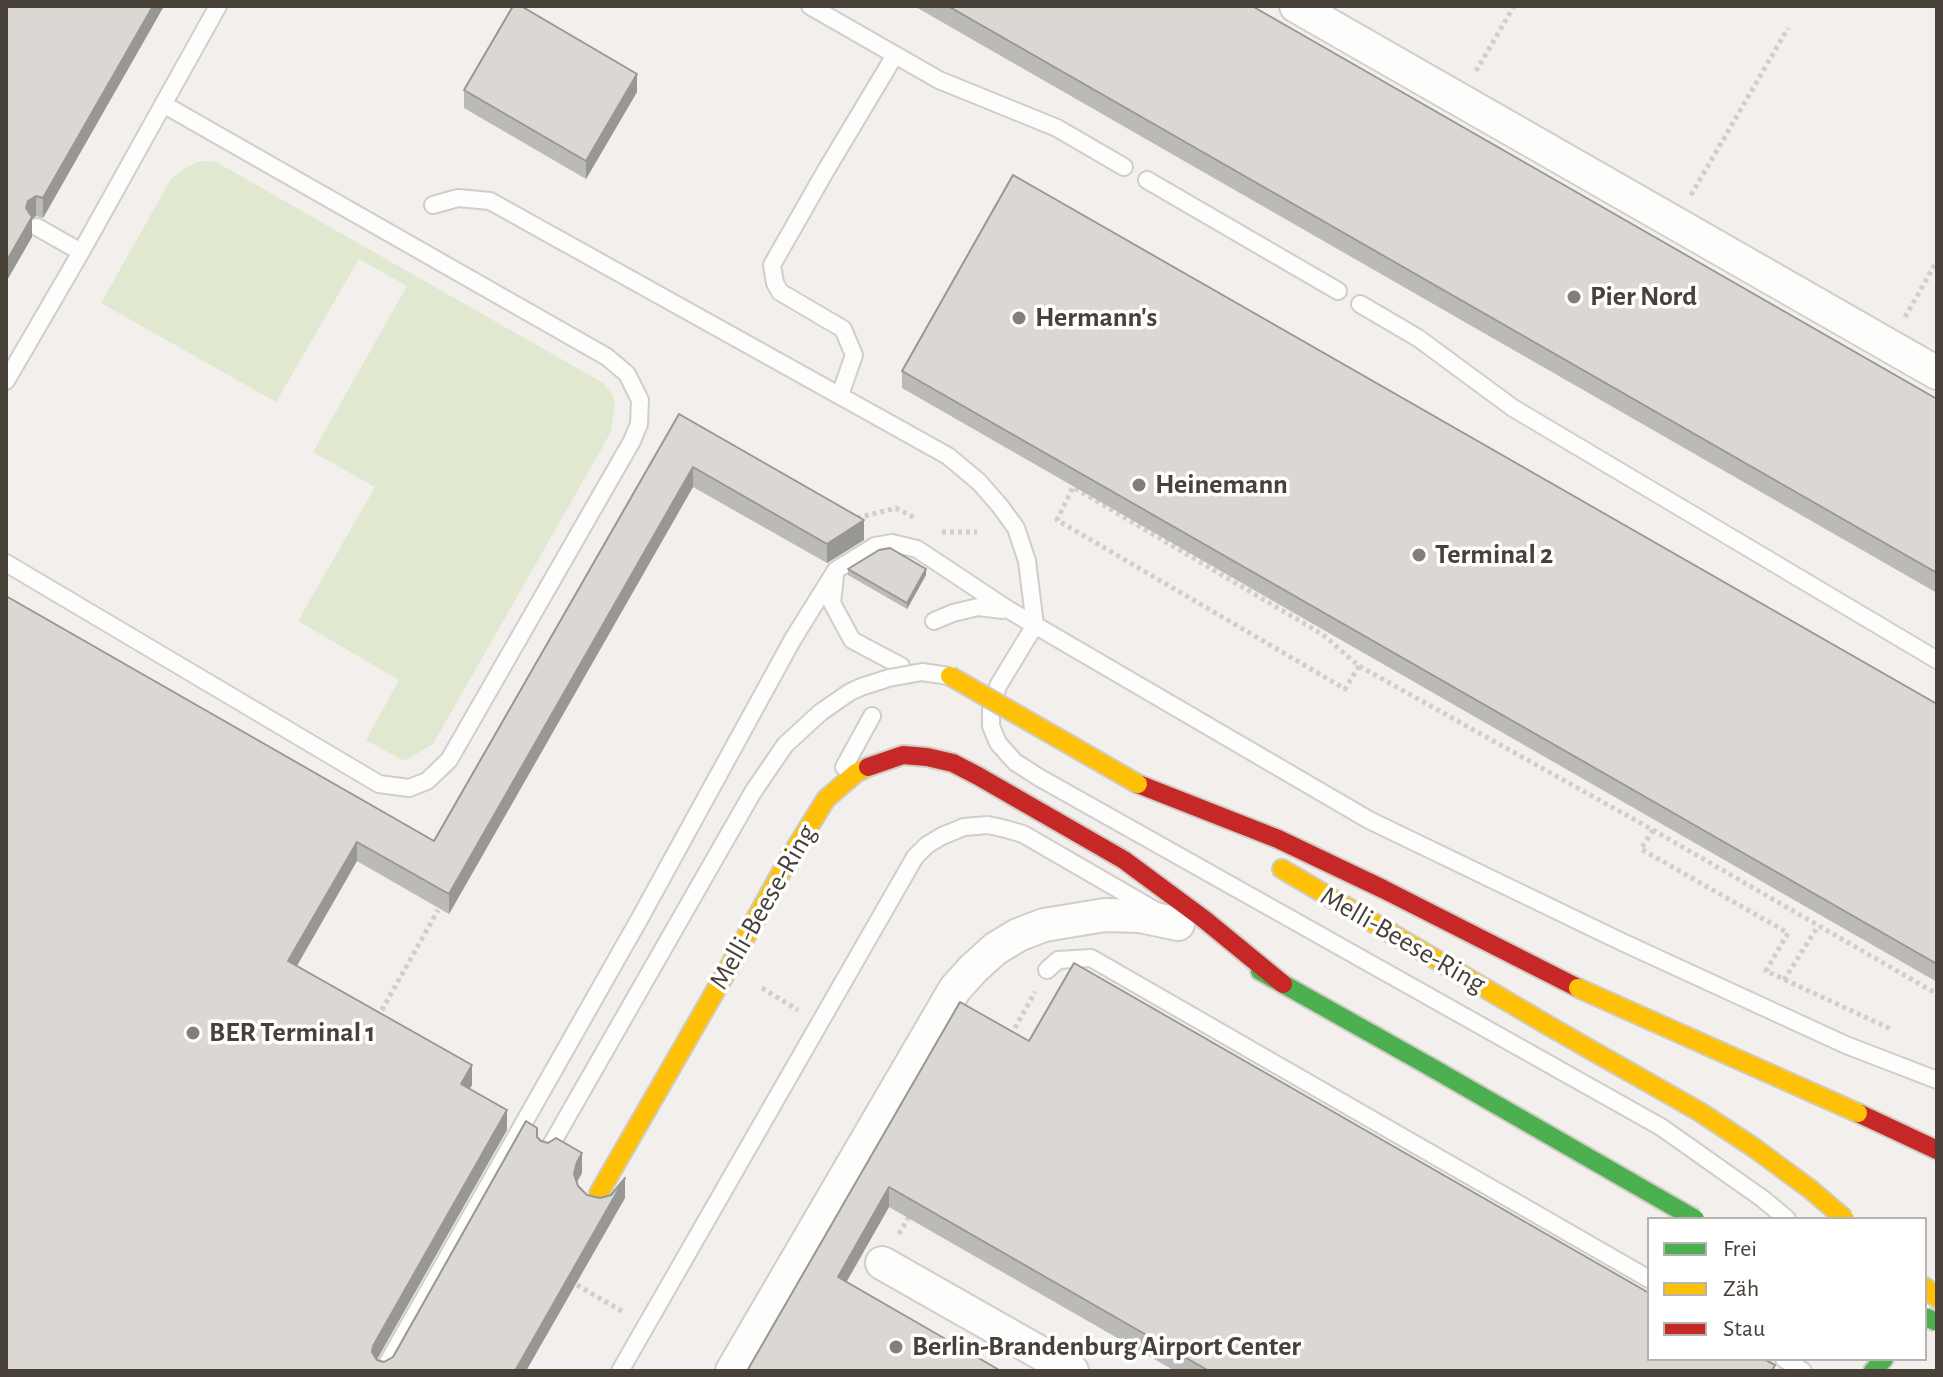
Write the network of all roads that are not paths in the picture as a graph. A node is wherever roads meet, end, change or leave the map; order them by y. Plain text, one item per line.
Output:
1 (218, 6) edge
2 (810, 6) edge
3 (1296, 6) edge
4 (895, 55) junction
5 (163, 104) junction
6 (1124, 167) dead end
7 (1147, 180) dead end
8 (433, 205) dead end
9 (37, 227) edge
10 (81, 252) junction
11 (1338, 291) dead end
12 (1360, 304) dead end
13 (1937, 373) edge
14 (6, 381) edge
15 (840, 395) junction
16 (6, 563) edge
17 (836, 570) junction
18 (1009, 610) junction
19 (934, 621) dead end
20 (1035, 625) junction
21 (1937, 660) edge
22 (901, 666) dead end
23 (950, 676) joint
24 (872, 716) dead end
25 (1138, 784) junction
26 (826, 799) junction
27 (1232, 840) dead end
28 (1273, 863) dead end
29 (1194, 926) junction
30 (1047, 970) road end
31 (1937, 1080) edge
32 (1937, 1150) edge
33 (547, 1152) edge
34 (599, 1193) dead end
35 (1692, 1217) edge
36 (1785, 1217) edge
37 (1843, 1217) edge
38 (882, 1263) road end
39 (1647, 1278) edge
40 (383, 1371) edge
41 (620, 1371) edge
42 (732, 1371) edge
43 (1072, 1371) edge

1 - 5 lane
2 - 4 lane
3 - 13 street
4 - 6 lane
4 - 15 lane
5 - 10 lane
5 - 16 lane
7 - 11 lane
8 - 15 lane
9 - 10 lane
10 - 14 lane
12 - 21 lane
15 - 20 lane
17 - 18 lane
17 - 22 lane
17 - 40 lane
18 - 19 lane
18 - 20 lane
20 - 31 lane
20 - 36 lane
23 - 25 street, bridge
23 - 33 lane, bridge
24 - 26 lane
25 - 27 street
25 - 32 street, bridge
26 - 29 street, Melli-Beese-Ring
26 - 34 street, Melli-Beese-Ring
28 - 37 street, Melli-Beese-Ring, bridge
29 - 35 street, Melli-Beese-Ring, bridge
29 - 41 lane, Melli-Beese-Ring
29 - 42 street, Melli-Beese-Ring
30 - 39 lane
38 - 43 street

